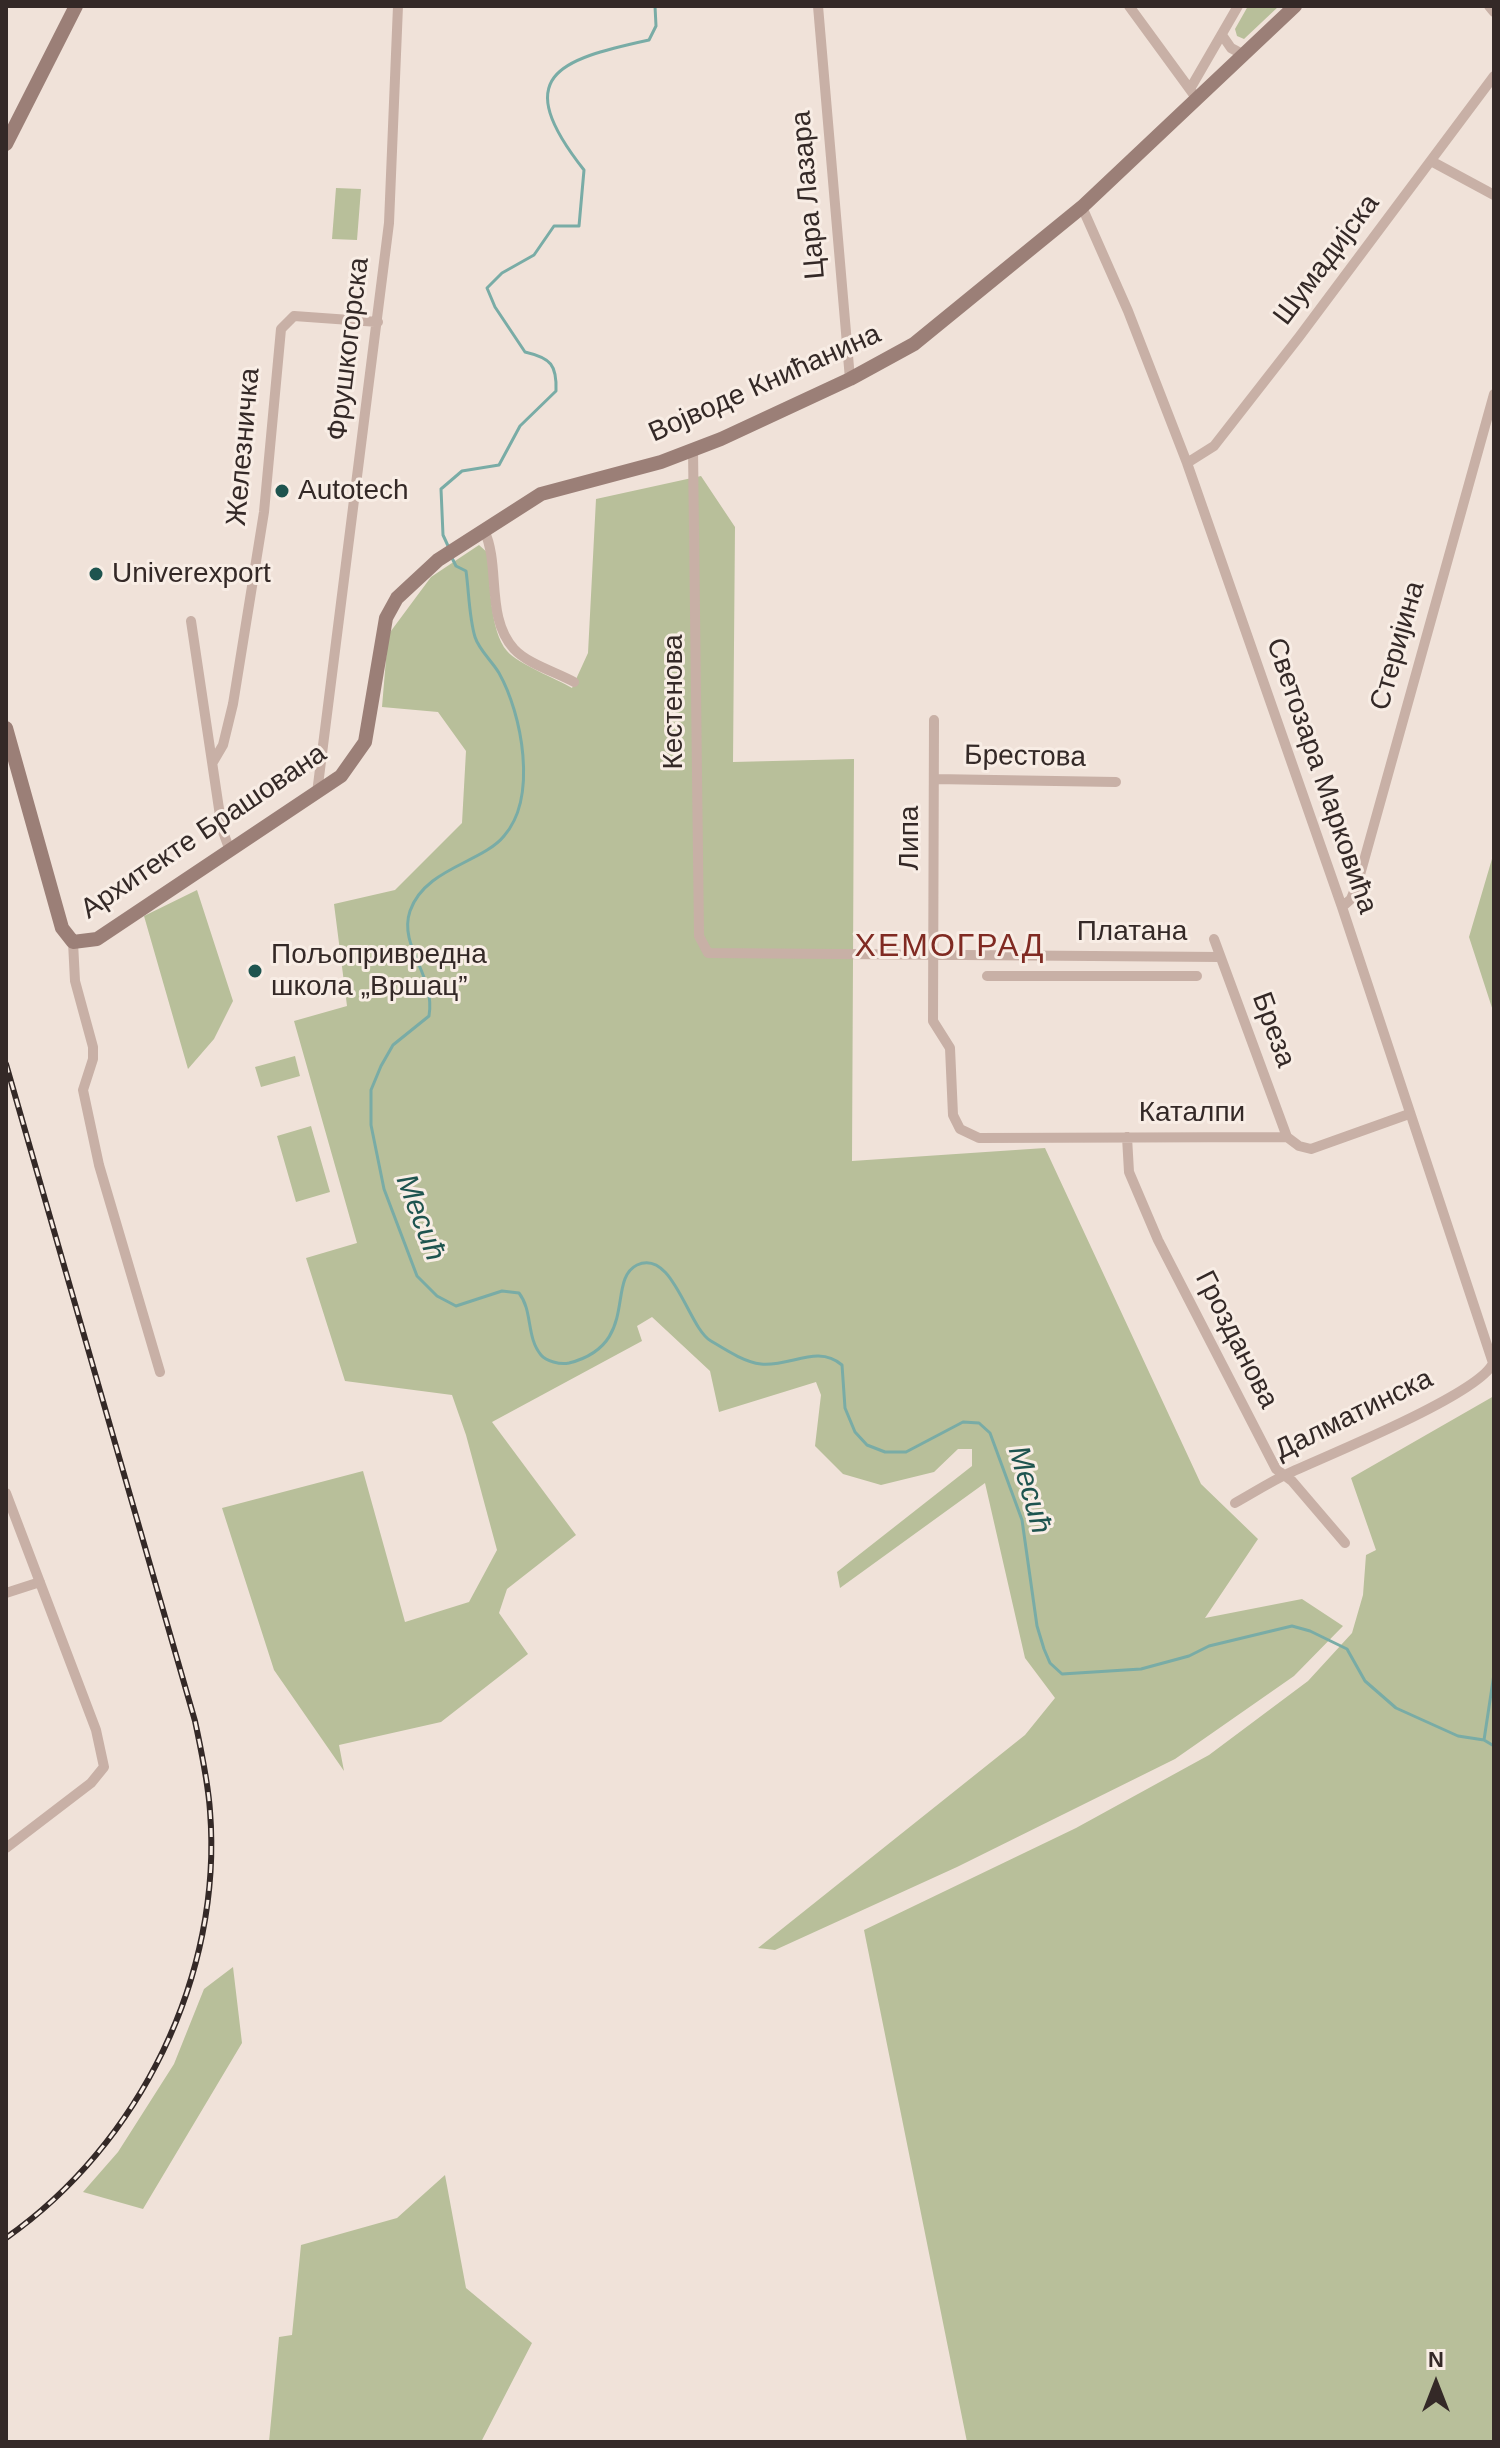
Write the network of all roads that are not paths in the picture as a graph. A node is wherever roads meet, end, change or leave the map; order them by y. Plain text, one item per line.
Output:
1 (76, 6) edge
2 (398, 6) edge
3 (818, 6) edge
4 (1129, 6) edge
5 (1238, 6) edge
6 (1295, 6) edge
7 (1489, 6) edge
8 (1494, 12) edge
9 (1222, 35) junction
10 (1244, 55) junction
11 (1494, 76) edge
12 (1193, 94) junction
13 (6, 144) edge
14 (1431, 161) junction
15 (1494, 195) edge
16 (1082, 207) junction
17 (378, 322) junction
18 (850, 379) junction
19 (1494, 394) edge
20 (693, 449) junction
21 (1187, 463) junction
22 (484, 530) junction
23 (457, 548) joint
24 (191, 621) dead end
25 (574, 682) dead end
26 (934, 720) dead end
27 (6, 728) edge
28 (213, 762) junction
29 (934, 779) junction
30 (1116, 782) dead end
31 (317, 793) junction
32 (229, 848) junction
33 (1342, 907) junction
34 (1214, 939) dead end
35 (73, 942) junction
36 (708, 953) joint
37 (934, 956) junction
38 (1129, 956) junction
39 (1220, 957) junction
40 (987, 976) dead end
41 (1129, 976) junction
42 (1197, 976) dead end
43 (1409, 1114) junction
44 (965, 1134) joint
45 (1127, 1137) junction
46 (1287, 1137) junction
47 (1492, 1367) joint
48 (160, 1372) dead end
49 (1285, 1475) junction
50 (6, 1493) edge
51 (1235, 1503) dead end
52 (1345, 1543) dead end
53 (40, 1582) junction
54 (6, 1593) edge
55 (6, 1848) edge

1 - 13 street
2 - 17 street, Фрушкогорска
3 - 18 street, Цара Лазара
4 - 12 street
5 - 9 street, Војводе Книћанина
6 - 10 street, Војводе Книћанина
7 - 8 street
9 - 10 street
9 - 12 street, Војводе Книћанина
10 - 12 street, Војводе Книћанина
11 - 14 street, Шумадијска
12 - 16 street, Војводе Книћанина
14 - 15 street
14 - 21 street, Шумадијска
16 - 18 street, Војводе Книћанина
16 - 21 street, Светозара Марковића
17 - 28 street, Железничка
17 - 31 street, Фрушкогорска
18 - 20 street, Војводе Книћанина
19 - 33 street, Стеријина
20 - 22 street, Војводе Книћанина
20 - 36 street, Кестенова
21 - 33 street, Светозара Марковића
22 - 23 street, Војводе Книћанина
22 - 25 street
23 - 31 street, Архитекте Брашована
24 - 28 street
26 - 29 street, Липа
27 - 35 street
28 - 32 street
29 - 30 street, Брестова
29 - 37 street, Липа
31 - 32 street, Архитекте Брашована
32 - 35 street, Архитекте Брашована
33 - 43 street, Светозара Марковића
34 - 39 street, Бреза
35 - 48 street
36 - 37 street, Платана
37 - 38 street, Платана
37 - 44 street, Липа
38 - 39 street, Платана
38 - 41 street
39 - 46 street, Бреза
40 - 41 street
41 - 42 street
43 - 46 street, Каталпи
43 - 47 street, Светозара Марковића
44 - 45 street, Каталпи
45 - 46 street, Каталпи
45 - 49 street, Грозданова
47 - 49 street, Далматинска
49 - 51 street, Далматинска
49 - 52 street, Грозданова
50 - 53 street
53 - 54 street
53 - 55 street

